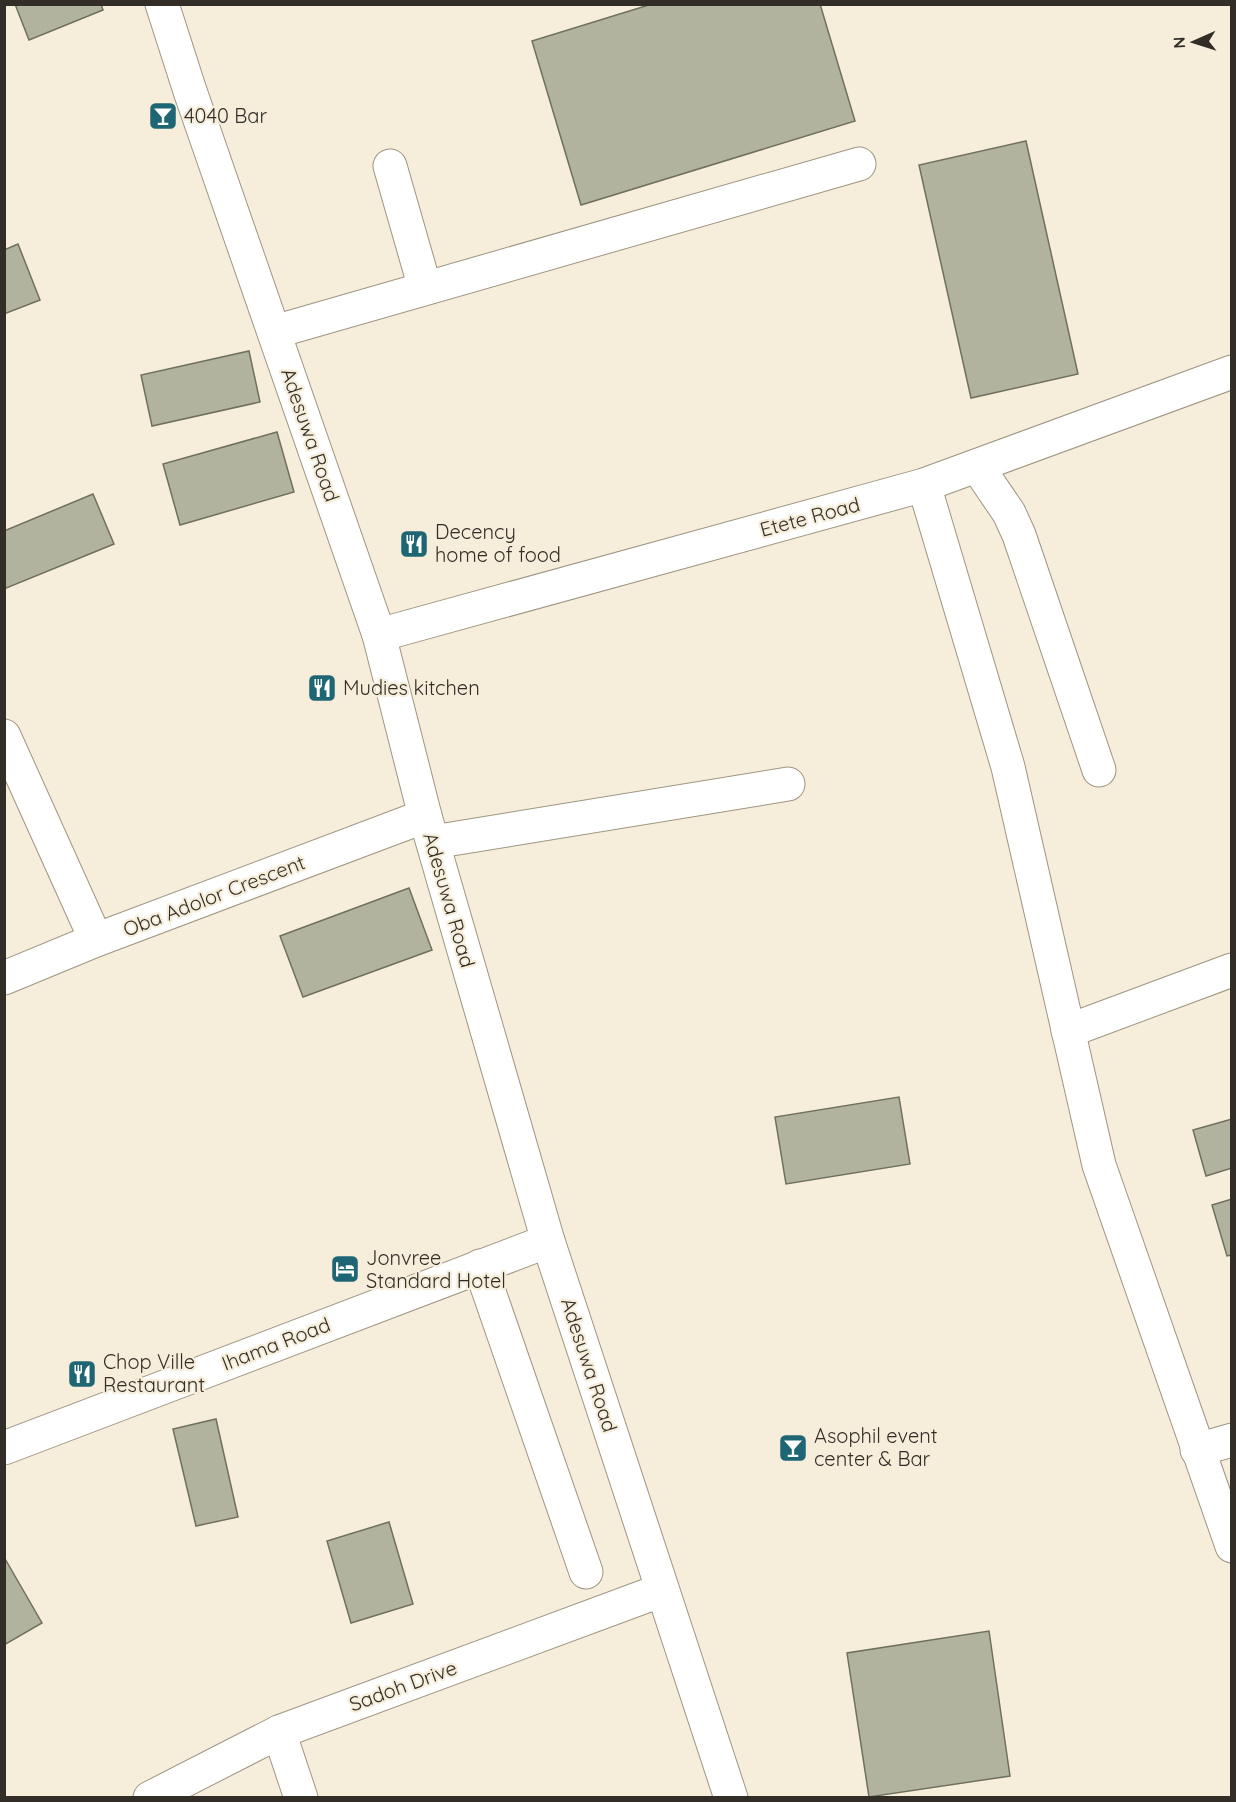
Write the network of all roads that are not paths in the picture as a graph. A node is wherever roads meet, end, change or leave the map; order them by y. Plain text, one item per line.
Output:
1 (162, 4) edge
2 (859, 164) dead end
3 (390, 166) dead end
4 (425, 288) junction
5 (274, 332) junction
6 (1232, 372) edge
7 (977, 466) junction
8 (924, 485) junction
9 (379, 635) junction
10 (4, 736) edge
11 (1099, 770) dead end
12 (788, 783) dead end
13 (429, 829) junction
14 (96, 940) junction
15 (1232, 970) edge
16 (4, 978) edge
17 (1068, 1031) junction
18 (548, 1241) junction
19 (480, 1266) junction
20 (1232, 1440) edge
21 (4, 1448) edge
22 (1197, 1450) junction
23 (1232, 1546) edge
24 (586, 1572) dead end
25 (663, 1590) junction
26 (279, 1732) junction
27 (150, 1797) edge
28 (301, 1797) edge
29 (731, 1797) edge

1 - 5 street, Adesuwa Road
2 - 4 street
3 - 4 street
4 - 5 street
5 - 9 street, Adesuwa Road
6 - 7 street, Etete Road
7 - 8 street, Etete Road
7 - 11 street
8 - 9 street, Etete Road
8 - 17 street
9 - 13 street, Adesuwa Road
10 - 14 street
12 - 13 street, Oba Adolor Crescent
13 - 14 street, Oba Adolor Crescent
13 - 18 street, Adesuwa Road
14 - 16 street, Oba Adolor Crescent
15 - 17 street
17 - 22 street
18 - 19 street, Ihama Road
18 - 25 street, Adesuwa Road
19 - 21 street, Ihama Road
19 - 24 street
20 - 22 street
22 - 23 street
25 - 26 street, Sadoh Drive
25 - 29 street, Adesuwa Road
26 - 27 street, Sadoh Drive
26 - 28 street

